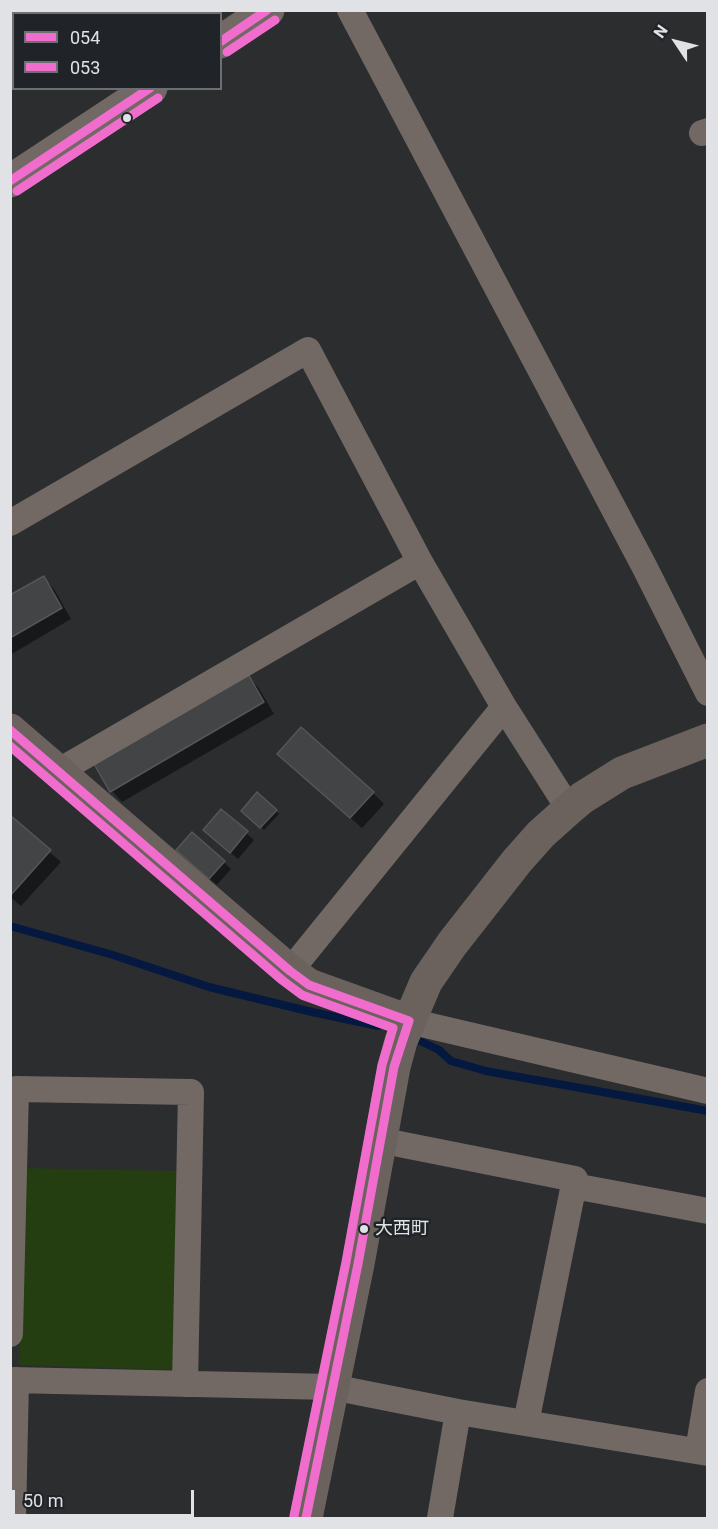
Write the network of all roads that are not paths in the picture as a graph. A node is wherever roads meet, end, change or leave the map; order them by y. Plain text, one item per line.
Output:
1 (268, 10) edge
2 (350, 10) edge
3 (222, 41) edge
4 (148, 90) edge
5 (10, 181) edge
6 (10, 523) edge
7 (420, 562) junction
8 (708, 693) edge
9 (504, 707) junction
10 (10, 730) edge
11 (708, 740) edge
12 (59, 771) junction
13 (569, 809) junction
14 (290, 971) junction
15 (409, 1022) junction
16 (708, 1091) edge
17 (379, 1140) junction
18 (574, 1186) junction
19 (708, 1211) edge
20 (10, 1334) edge
21 (14, 1380) edge
22 (185, 1384) junction
23 (332, 1387) junction
24 (708, 1391) edge
25 (458, 1412) junction
26 (526, 1423) junction
27 (703, 1452) edge
28 (14, 1518) edge
29 (306, 1518) edge
30 (440, 1518) edge

1 - 3 main road
2 - 8 street
4 - 5 main road
6 - 7 street
7 - 9 street
7 - 12 street
9 - 13 street
9 - 14 street
10 - 12 street
11 - 13 street
12 - 14 street
13 - 15 street
14 - 15 street
15 - 16 street
15 - 17 street
17 - 18 street
17 - 23 street
18 - 19 street
18 - 26 street
20 - 22 street
21 - 22 street
21 - 28 street
22 - 23 street
23 - 25 street
23 - 29 street
24 - 27 street
25 - 26 street
25 - 30 street
26 - 27 street

